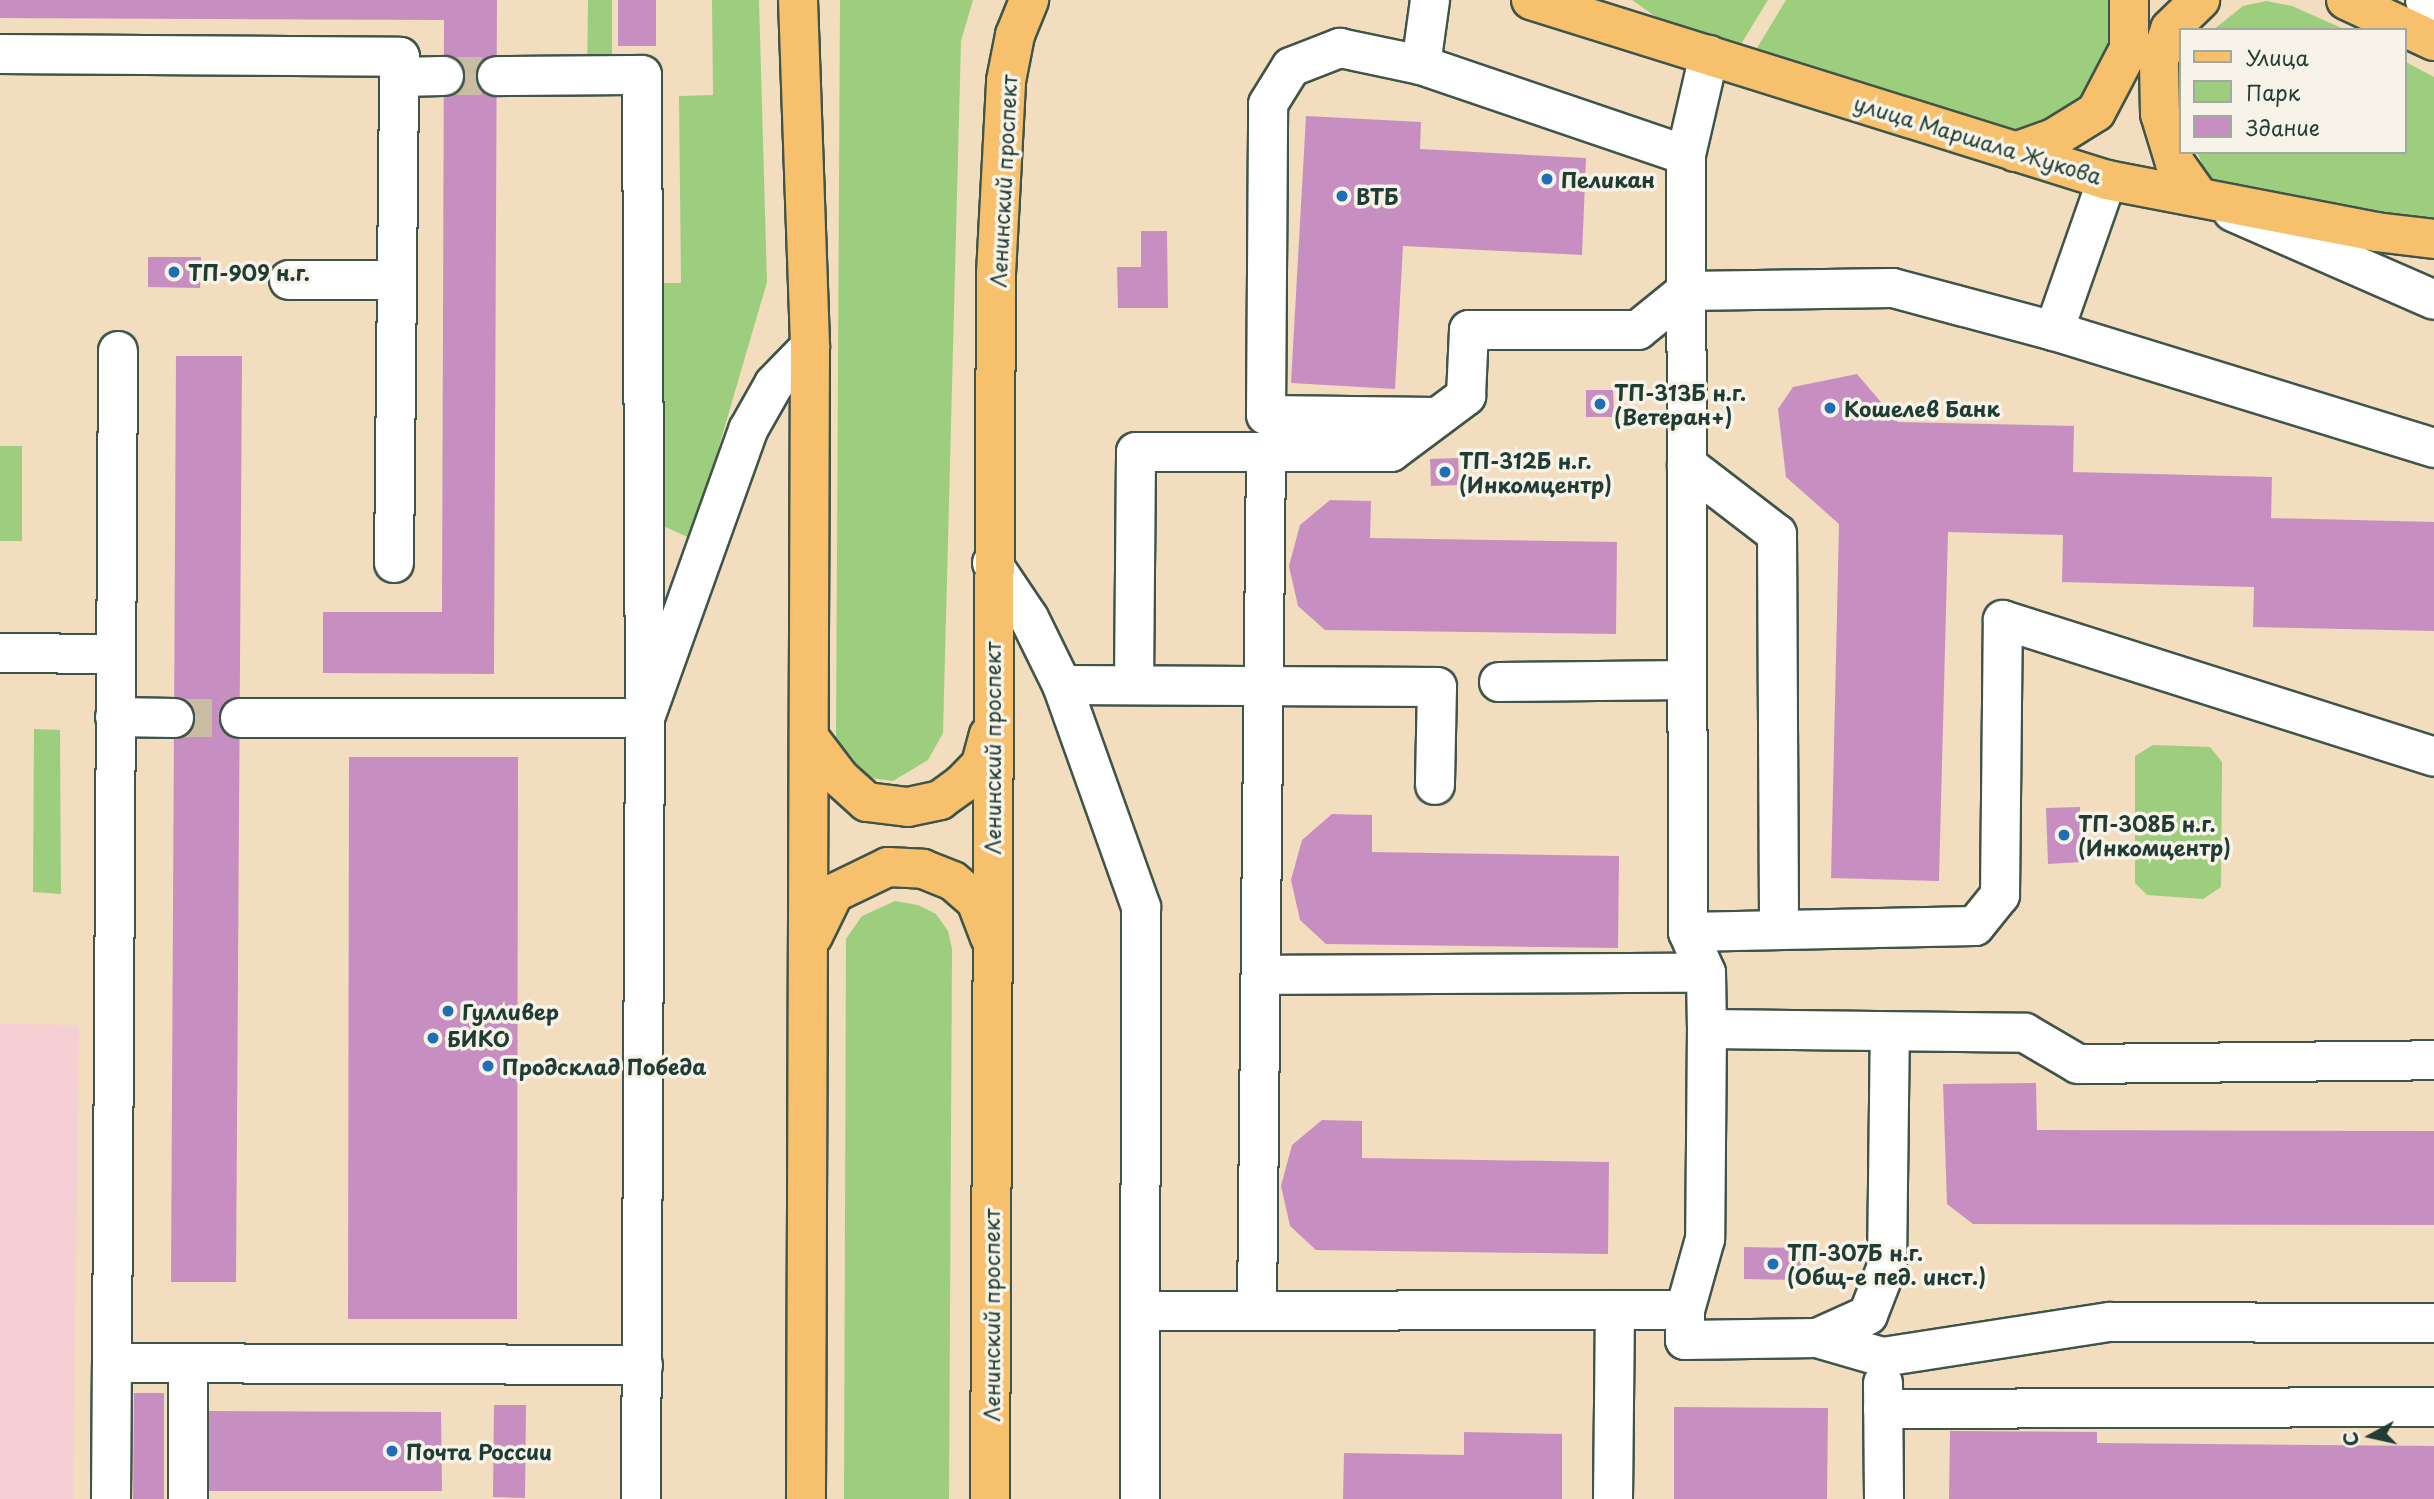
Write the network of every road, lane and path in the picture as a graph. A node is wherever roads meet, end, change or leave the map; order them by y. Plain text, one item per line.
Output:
1 (799, 0) edge
2 (1029, 0) edge
3 (1430, 0) edge
4 (1531, 0) edge
5 (1597, 0) edge
6 (2129, 0) edge
7 (2200, 0) edge
8 (2346, 0) edge
9 (2425, 0) edge
10 (2434, 2) edge
11 (1626, 28) junction
12 (2434, 41) edge
13 (0, 54) edge
14 (1709, 55) junction
15 (1420, 65) junction
16 (444, 76) tunnel mouth
17 (497, 76) tunnel mouth
18 (400, 77) junction
19 (2015, 152) junction
20 (1686, 155) junction
21 (2107, 180) junction
22 (2199, 197) junction
23 (2434, 239) edge
24 (289, 280) dead end
25 (396, 280) junction
26 (1686, 291) junction
27 (2434, 300) edge
28 (2054, 331) junction
29 (810, 347) junction
30 (118, 351) dead end
31 (1437, 417) junction
32 (2434, 447) edge
33 (1266, 451) junction
34 (1686, 465) junction
35 (394, 563) dead end
36 (992, 563) junction
37 (0, 653) edge
38 (116, 654) junction
39 (1687, 680) junction
40 (1499, 682) dead end
41 (1062, 685) junction
42 (1134, 685) junction
43 (1264, 687) junction
44 (116, 717) junction
45 (174, 718) tunnel mouth
46 (240, 718) tunnel mouth
47 (645, 718) junction
48 (992, 724) junction
49 (811, 740) junction
50 (2434, 757) edge
51 (1435, 785) dead end
52 (1779, 929) junction
53 (1688, 932) junction
54 (811, 940) junction
55 (993, 946) junction
56 (1706, 973) junction
57 (1261, 975) junction
58 (1706, 1029) junction
59 (1890, 1034) junction
60 (2434, 1059) edge
61 (1615, 1310) junction
62 (1685, 1310) junction
63 (1140, 1311) junction
64 (1257, 1311) junction
65 (2434, 1322) edge
66 (1817, 1338) junction
67 (1883, 1357) junction
68 (112, 1363) junction
69 (188, 1363) junction
70 (643, 1364) junction
71 (2434, 1407) edge
72 (1883, 1409) junction
73 (111, 1499) edge
74 (188, 1499) edge
75 (641, 1499) edge
76 (806, 1499) edge
77 (990, 1499) edge
78 (1140, 1499) edge
79 (1613, 1499) edge
80 (1884, 1499) edge

1 - 29 main road
2 - 36 main road, Ленинский проспект
3 - 15 street
4 - 11 main road, улица Маршала Жукова
5 - 11 street
6 - 19 main road
7 - 22 main road
8 - 12 main road
9 - 10 street
11 - 14 main road, улица Маршала Жукова
13 - 18 street
14 - 19 main road, улица Маршала Жукова
14 - 20 street
15 - 20 street
15 - 31 street
16 - 18 street
17 - 47 street
18 - 25 street
19 - 21 main road, улица Маршала Жукова
20 - 26 street
21 - 22 main road, улица Маршала Жукова
21 - 28 street
22 - 23 main road, улица Маршала Жукова
22 - 27 street
24 - 25 street
25 - 35 street
26 - 28 street
26 - 31 street
26 - 34 street
28 - 32 street
29 - 47 street
29 - 49 main road
30 - 38 street
31 - 33 street
33 - 42 street
33 - 43 street
34 - 39 street
34 - 52 street
36 - 41 street
36 - 48 main road, Ленинский проспект
37 - 38 street
38 - 44 street
39 - 40 street
39 - 53 street
41 - 42 street
41 - 63 street
42 - 43 street
43 - 51 street
43 - 57 street
44 - 45 street
44 - 68 street
46 - 47 street
47 - 70 street
48 - 49 main road
48 - 55 main road, Ленинский проспект
49 - 54 main road
50 - 52 street
52 - 53 street
53 - 56 street
54 - 55 main road
54 - 76 main road
55 - 77 main road, Ленинский проспект
56 - 57 street
56 - 58 street
57 - 64 street
58 - 59 street
58 - 62 street
59 - 60 street
59 - 66 street
61 - 62 street
61 - 64 street
61 - 79 street
62 - 66 street
63 - 64 street
63 - 78 street
65 - 67 street
66 - 67 street
67 - 72 street
68 - 69 street
68 - 73 street
69 - 70 street
69 - 74 street
70 - 75 street
71 - 72 street
72 - 80 street

